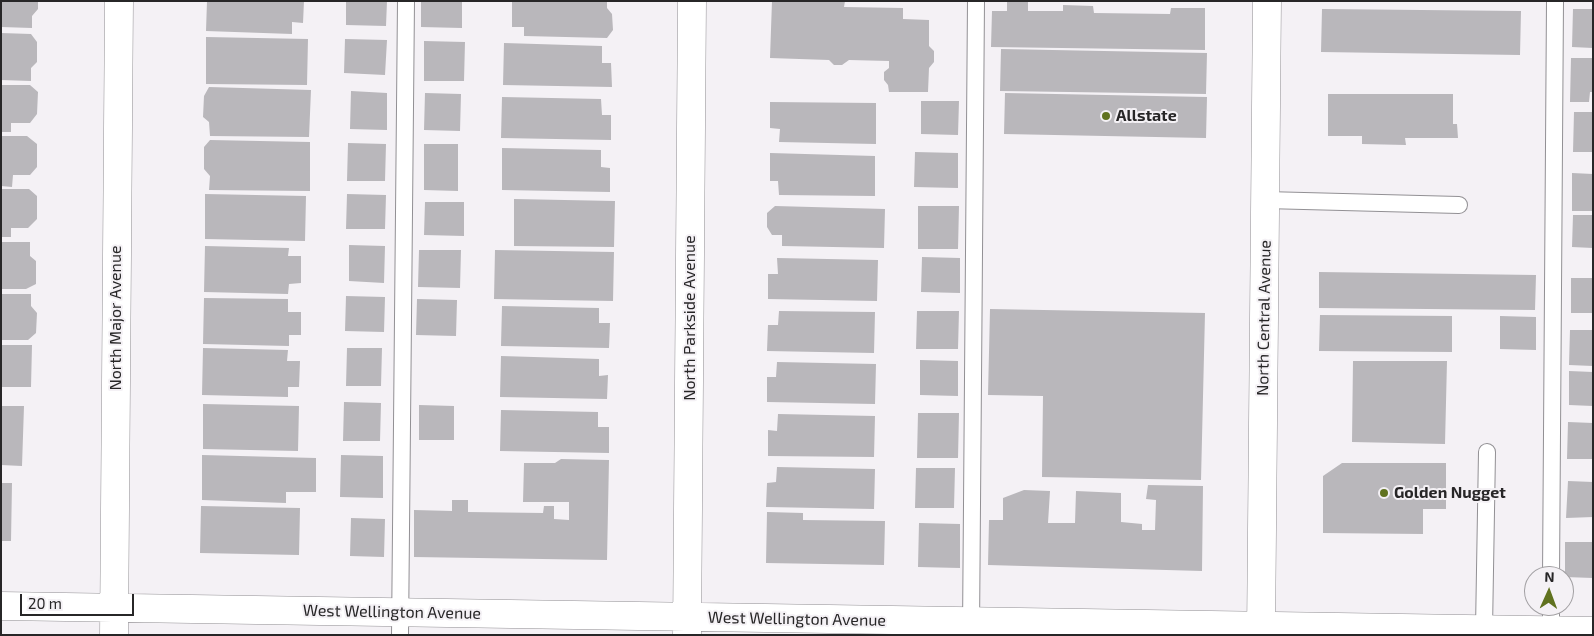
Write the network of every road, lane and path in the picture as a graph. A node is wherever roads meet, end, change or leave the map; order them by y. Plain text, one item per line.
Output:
1 (119, 1) edge
2 (406, 1) edge
3 (692, 1) edge
4 (976, 1) edge
5 (1267, 1) edge
6 (1555, 1) edge
7 (1265, 200) junction
8 (1459, 205) dead end
9 (1487, 452) dead end
10 (1551, 566) edge
11 (1, 606) edge
12 (114, 608) junction
13 (401, 624) edge
14 (1551, 624) edge
15 (687, 626) edge
16 (971, 628) edge
17 (1261, 630) edge
18 (1484, 630) junction
19 (1593, 631) edge
20 (114, 635) edge

1 - 12 street, North Major Avenue
2 - 13 lane
3 - 15 street, North Parkside Avenue
4 - 16 lane
5 - 7 street, North Central Avenue
6 - 10 lane
7 - 8 lane
7 - 17 street, North Central Avenue
9 - 18 lane
11 - 12 street, West Wellington Avenue
12 - 13 street, West Wellington Avenue
12 - 20 street, North Major Avenue
13 - 15 street, West Wellington Avenue
14 - 18 street, West Wellington Avenue
14 - 19 street, West Wellington Avenue
15 - 16 street, West Wellington Avenue
16 - 17 street, West Wellington Avenue
17 - 18 street, West Wellington Avenue

